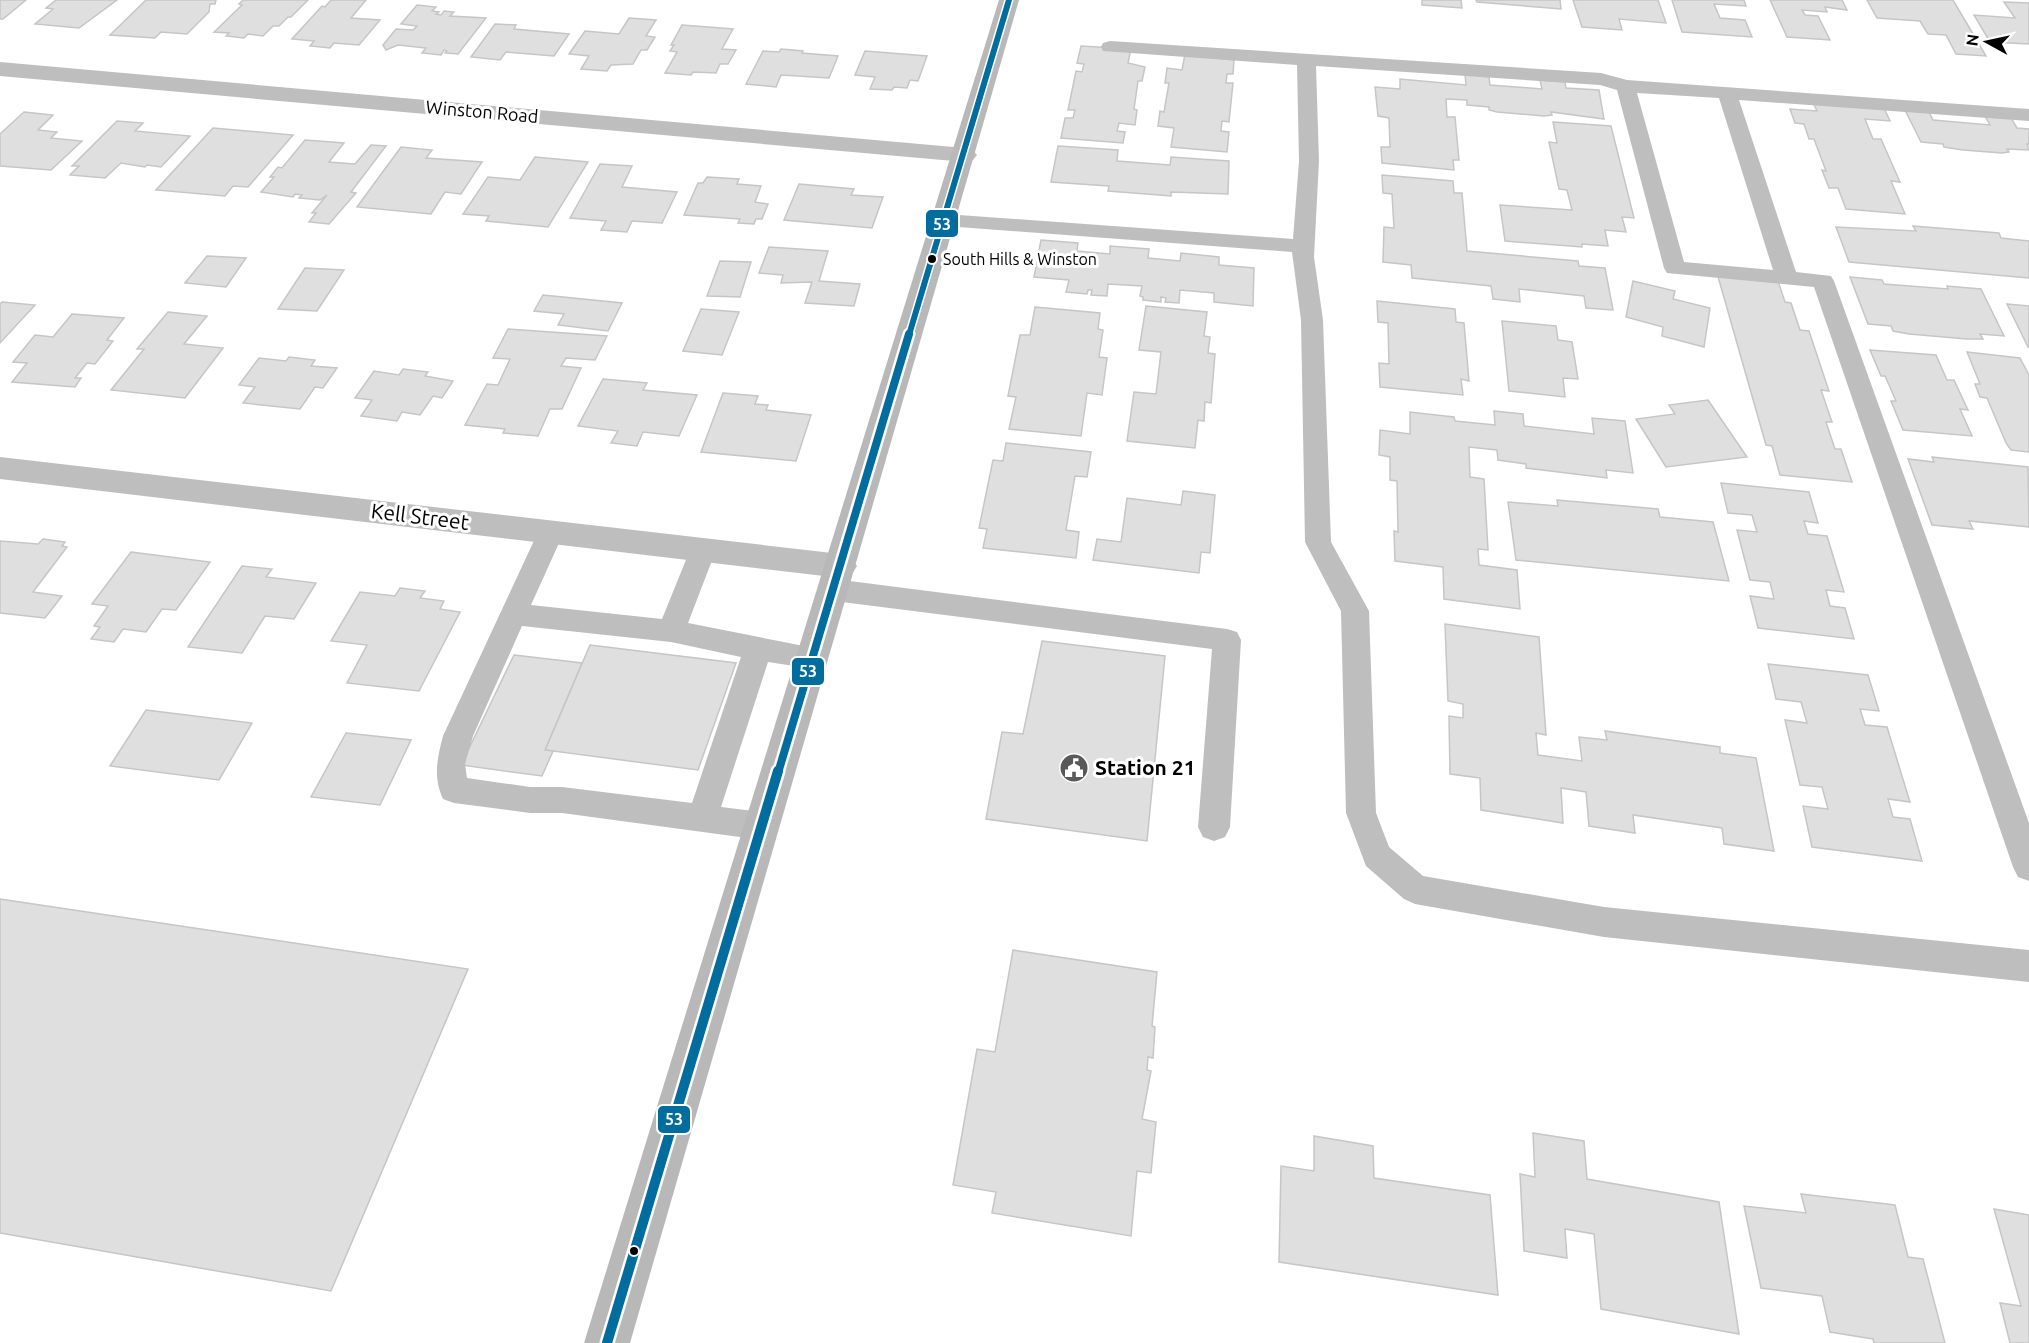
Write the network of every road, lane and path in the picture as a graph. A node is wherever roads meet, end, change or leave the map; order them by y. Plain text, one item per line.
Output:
1 (1009, 0) edge
2 (1110, 47) dead end
3 (1306, 60) junction
4 (0, 69) edge
5 (1626, 86) junction
6 (1727, 93) junction
7 (2029, 115) edge
8 (965, 155) junction
9 (945, 220) junction
10 (1304, 246) junction
11 (1787, 278) junction
12 (0, 468) edge
13 (551, 532) junction
14 (703, 550) junction
15 (837, 578) junction
16 (513, 614) junction
17 (671, 631) junction
18 (758, 649) junction
19 (814, 658) junction
20 (702, 818) junction
21 (762, 826) junction
22 (1214, 827) dead end
23 (2029, 867) edge
24 (2029, 966) edge
25 (607, 1343) edge

1 - 8 street
2 - 3 lane
3 - 5 lane
3 - 10 lane
4 - 8 street, Winston Road
5 - 6 lane
5 - 11 lane
6 - 7 lane
6 - 11 lane
8 - 9 street
9 - 10 lane
9 - 15 street
10 - 24 lane
11 - 23 lane
12 - 13 street, Kell Street
13 - 14 street, Kell Street
13 - 16 lane
14 - 15 street, Kell Street
14 - 17 lane
15 - 19 street
15 - 22 lane
16 - 17 lane
16 - 20 lane
17 - 18 lane
18 - 19 lane
18 - 20 lane
19 - 21 street
20 - 21 lane
21 - 25 street

